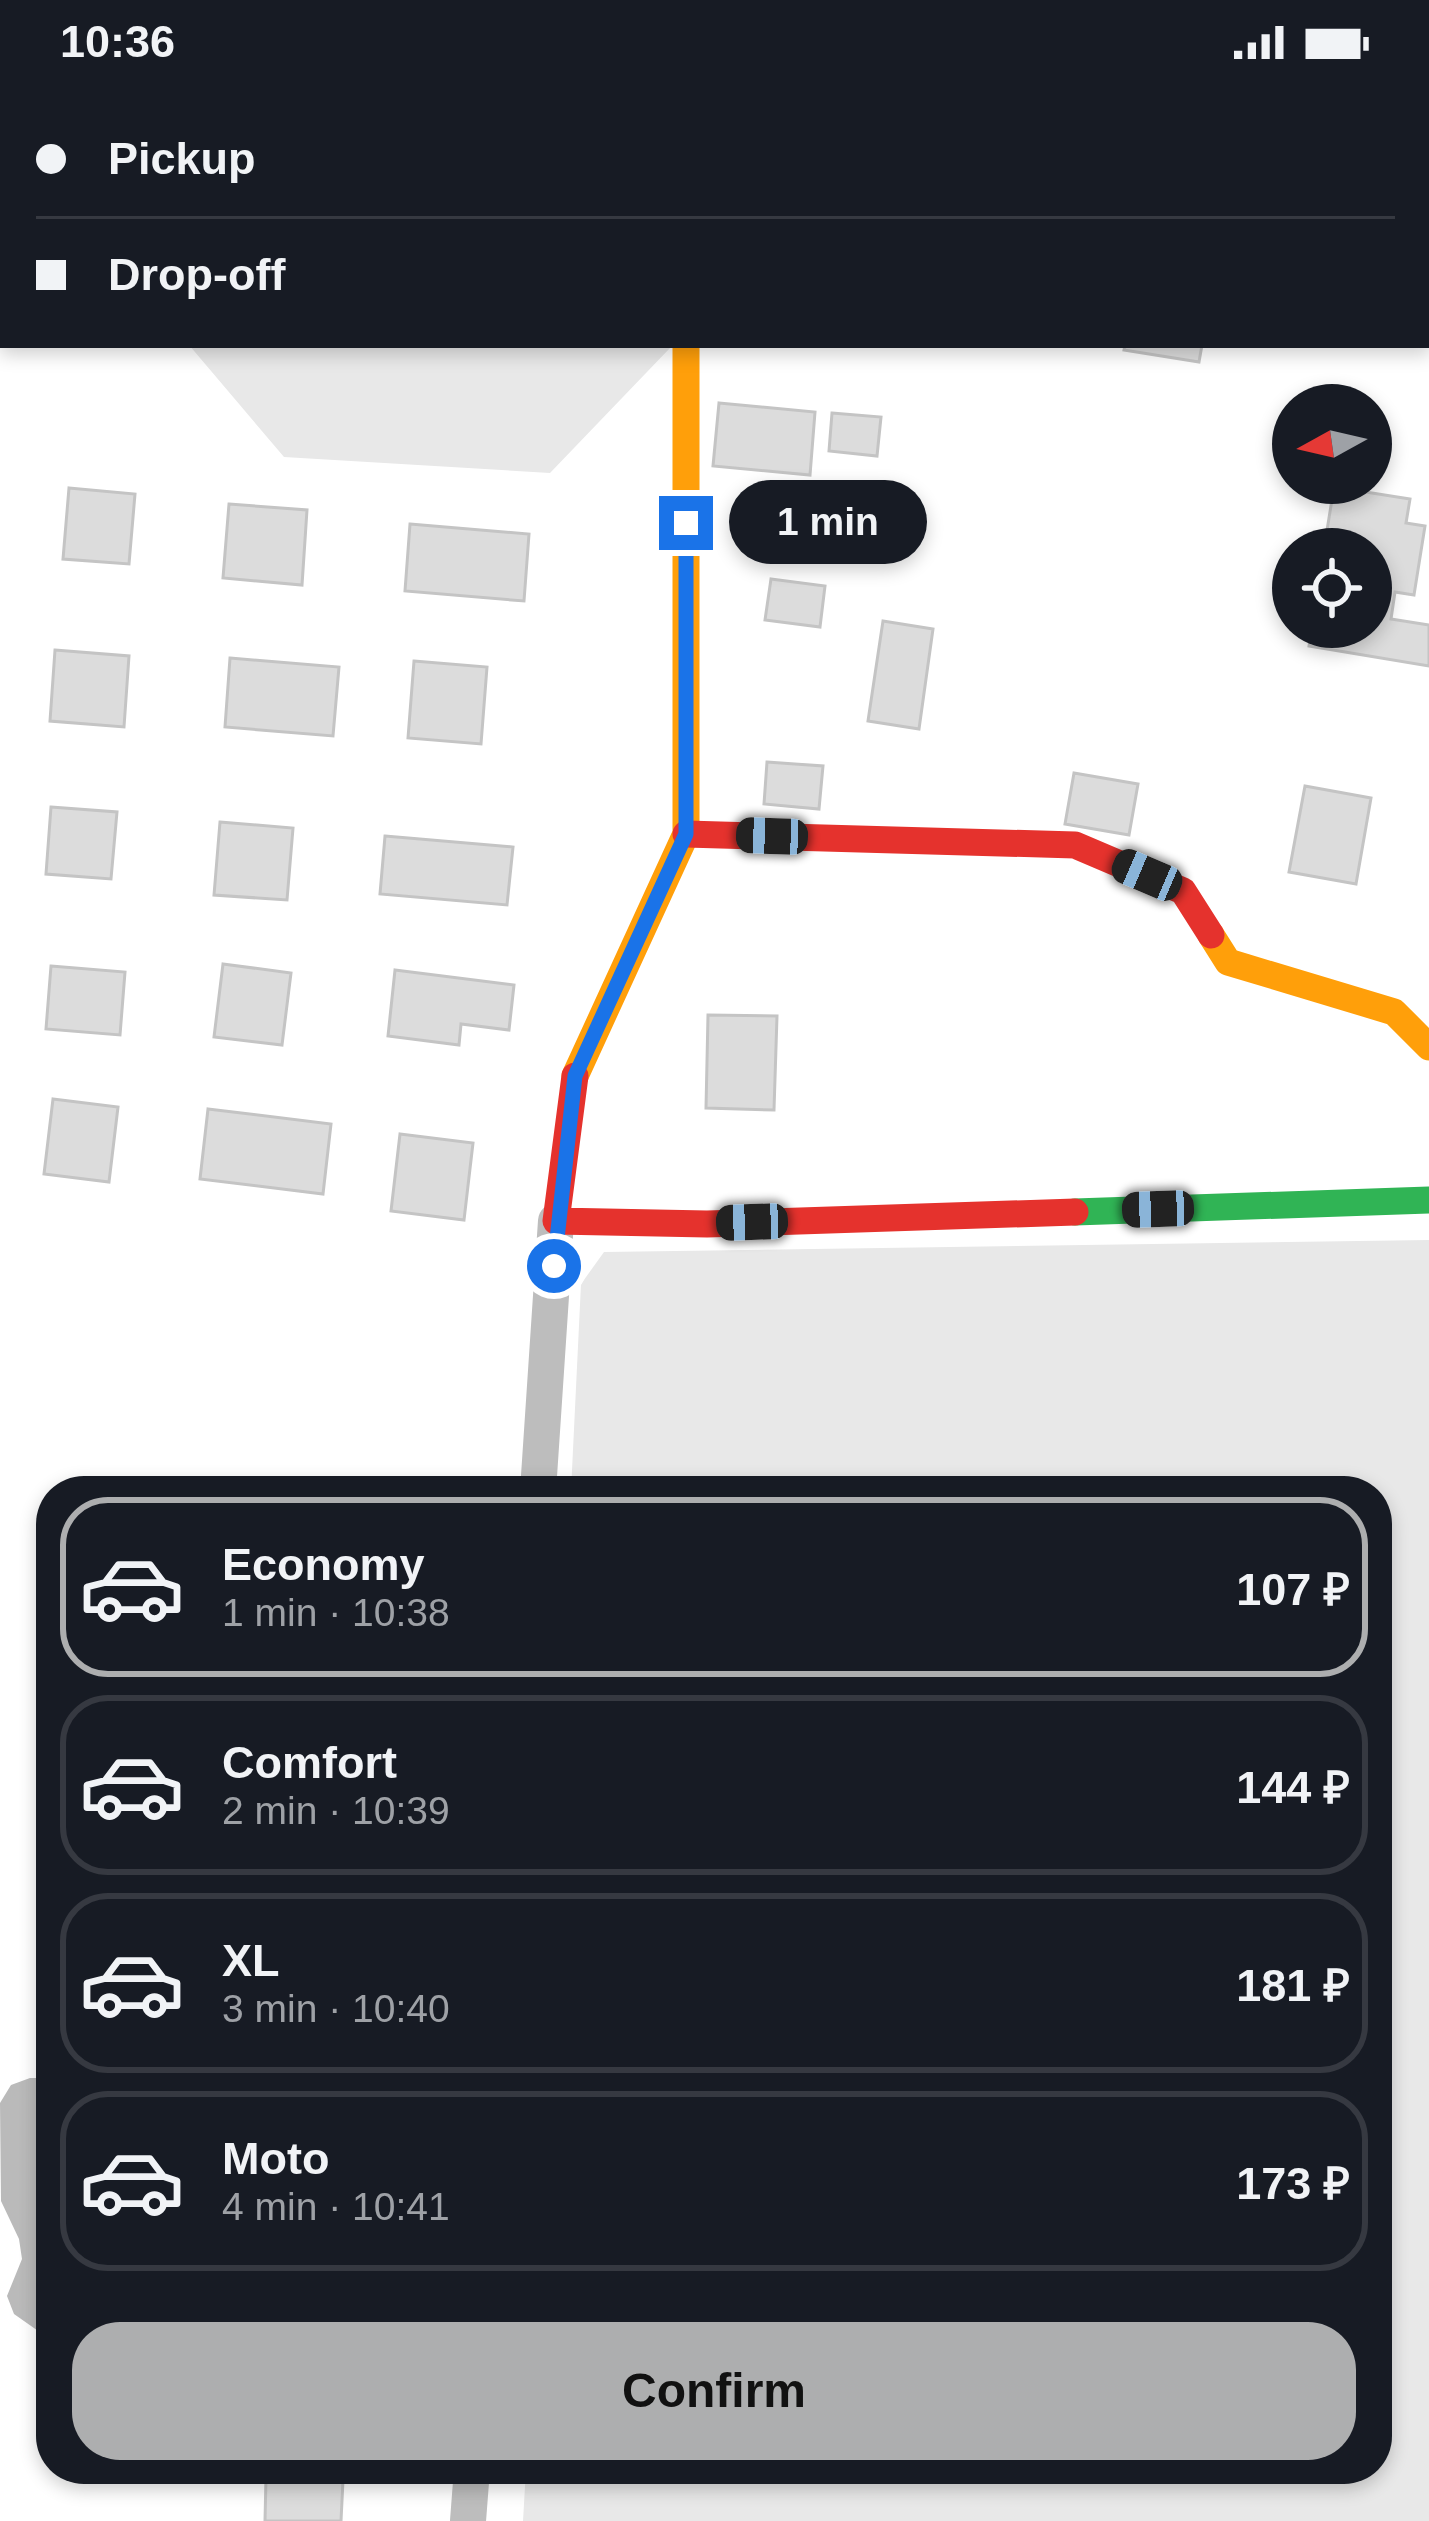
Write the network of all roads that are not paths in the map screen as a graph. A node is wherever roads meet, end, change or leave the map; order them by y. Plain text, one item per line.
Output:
1 (686, 348) edge
2 (686, 834) junction
3 (1429, 1047) edge
4 (1429, 1200) edge
5 (556, 1220) junction
6 (539, 1476) edge
7 (471, 2484) edge
8 (468, 2521) edge

1 - 2 street
2 - 3 street
2 - 5 street
4 - 5 street
5 - 6 street
7 - 8 street

